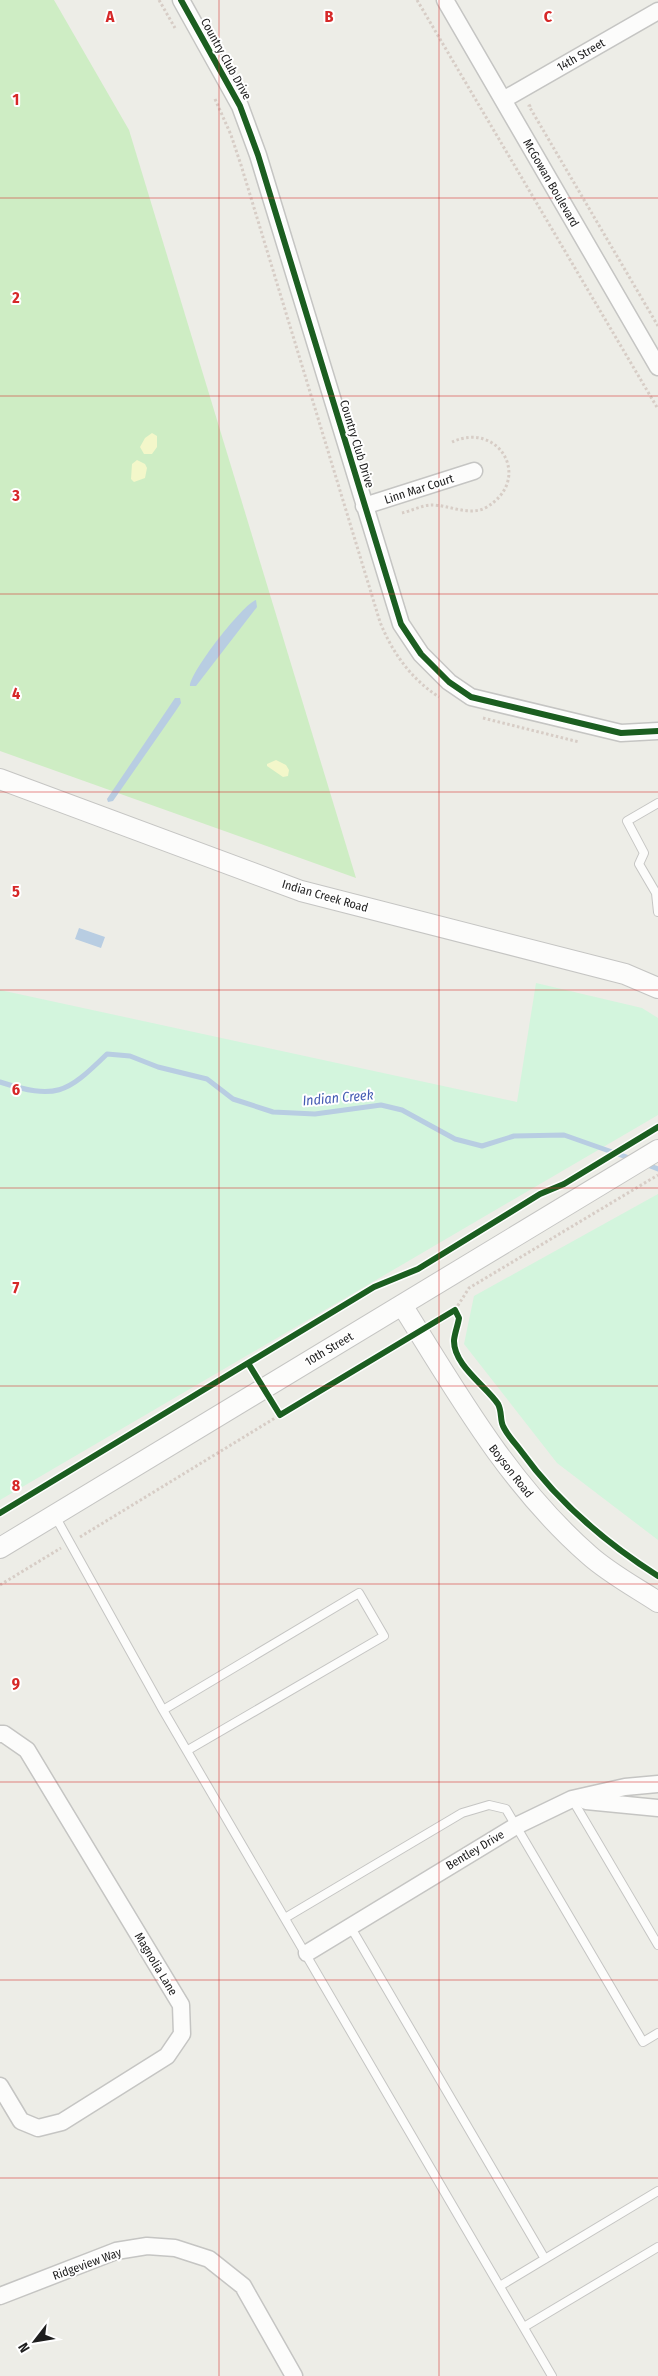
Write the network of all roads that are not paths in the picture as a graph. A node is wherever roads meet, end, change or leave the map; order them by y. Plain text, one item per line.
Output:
1 (181, 0) edge
2 (445, 0) edge
3 (658, 11) edge
4 (503, 100) junction
5 (658, 367) edge
6 (474, 471) dead end
7 (364, 506) junction
8 (658, 731) edge
9 (0, 779) edge
10 (658, 804) edge
11 (658, 912) edge
12 (658, 988) edge
13 (658, 1150) edge
14 (402, 1305) junction
15 (55, 1515) junction
16 (0, 1548) edge
17 (658, 1602) edge
18 (163, 1710) junction
19 (0, 1734) edge
20 (188, 1750) junction
21 (658, 1784) edge
22 (572, 1799) junction
23 (658, 1808) edge
24 (516, 1826) junction
25 (285, 1918) junction
26 (350, 1926) junction
27 (658, 1945) edge
28 (307, 1954) junction
29 (658, 2034) edge
30 (0, 2086) edge
31 (658, 2191) edge
32 (658, 2247) edge
33 (545, 2259) junction
34 (500, 2286) junction
35 (0, 2296) edge
36 (524, 2327) junction
37 (294, 2376) edge
38 (552, 2376) edge

1 - 7 street, Country Club Drive
2 - 4 street, McGowan Boulevard
3 - 4 street, 14th Street
4 - 5 street, McGowan Boulevard
6 - 7 street, Linn Mar Court
7 - 8 street, Country Club Drive
9 - 12 street, Indian Creek Road
10 - 11 lane
13 - 14 street, 10th Street
14 - 15 street, 10th Street
14 - 17 street, Boyson Road
15 - 16 street, 10th Street
15 - 18 lane
18 - 20 lane
18 - 20 lane
19 - 30 street, Magnolia Lane
20 - 25 lane
21 - 22 street, Bentley Drive
22 - 23 street
22 - 24 street, Bentley Drive
22 - 27 lane
24 - 25 lane
24 - 26 street, Bentley Drive
24 - 29 lane
25 - 28 lane
26 - 28 street, Bentley Drive
26 - 33 lane
28 - 34 lane
31 - 33 lane
32 - 36 lane
33 - 34 lane
34 - 36 lane
35 - 37 street, Ridgeview Way
36 - 38 lane

